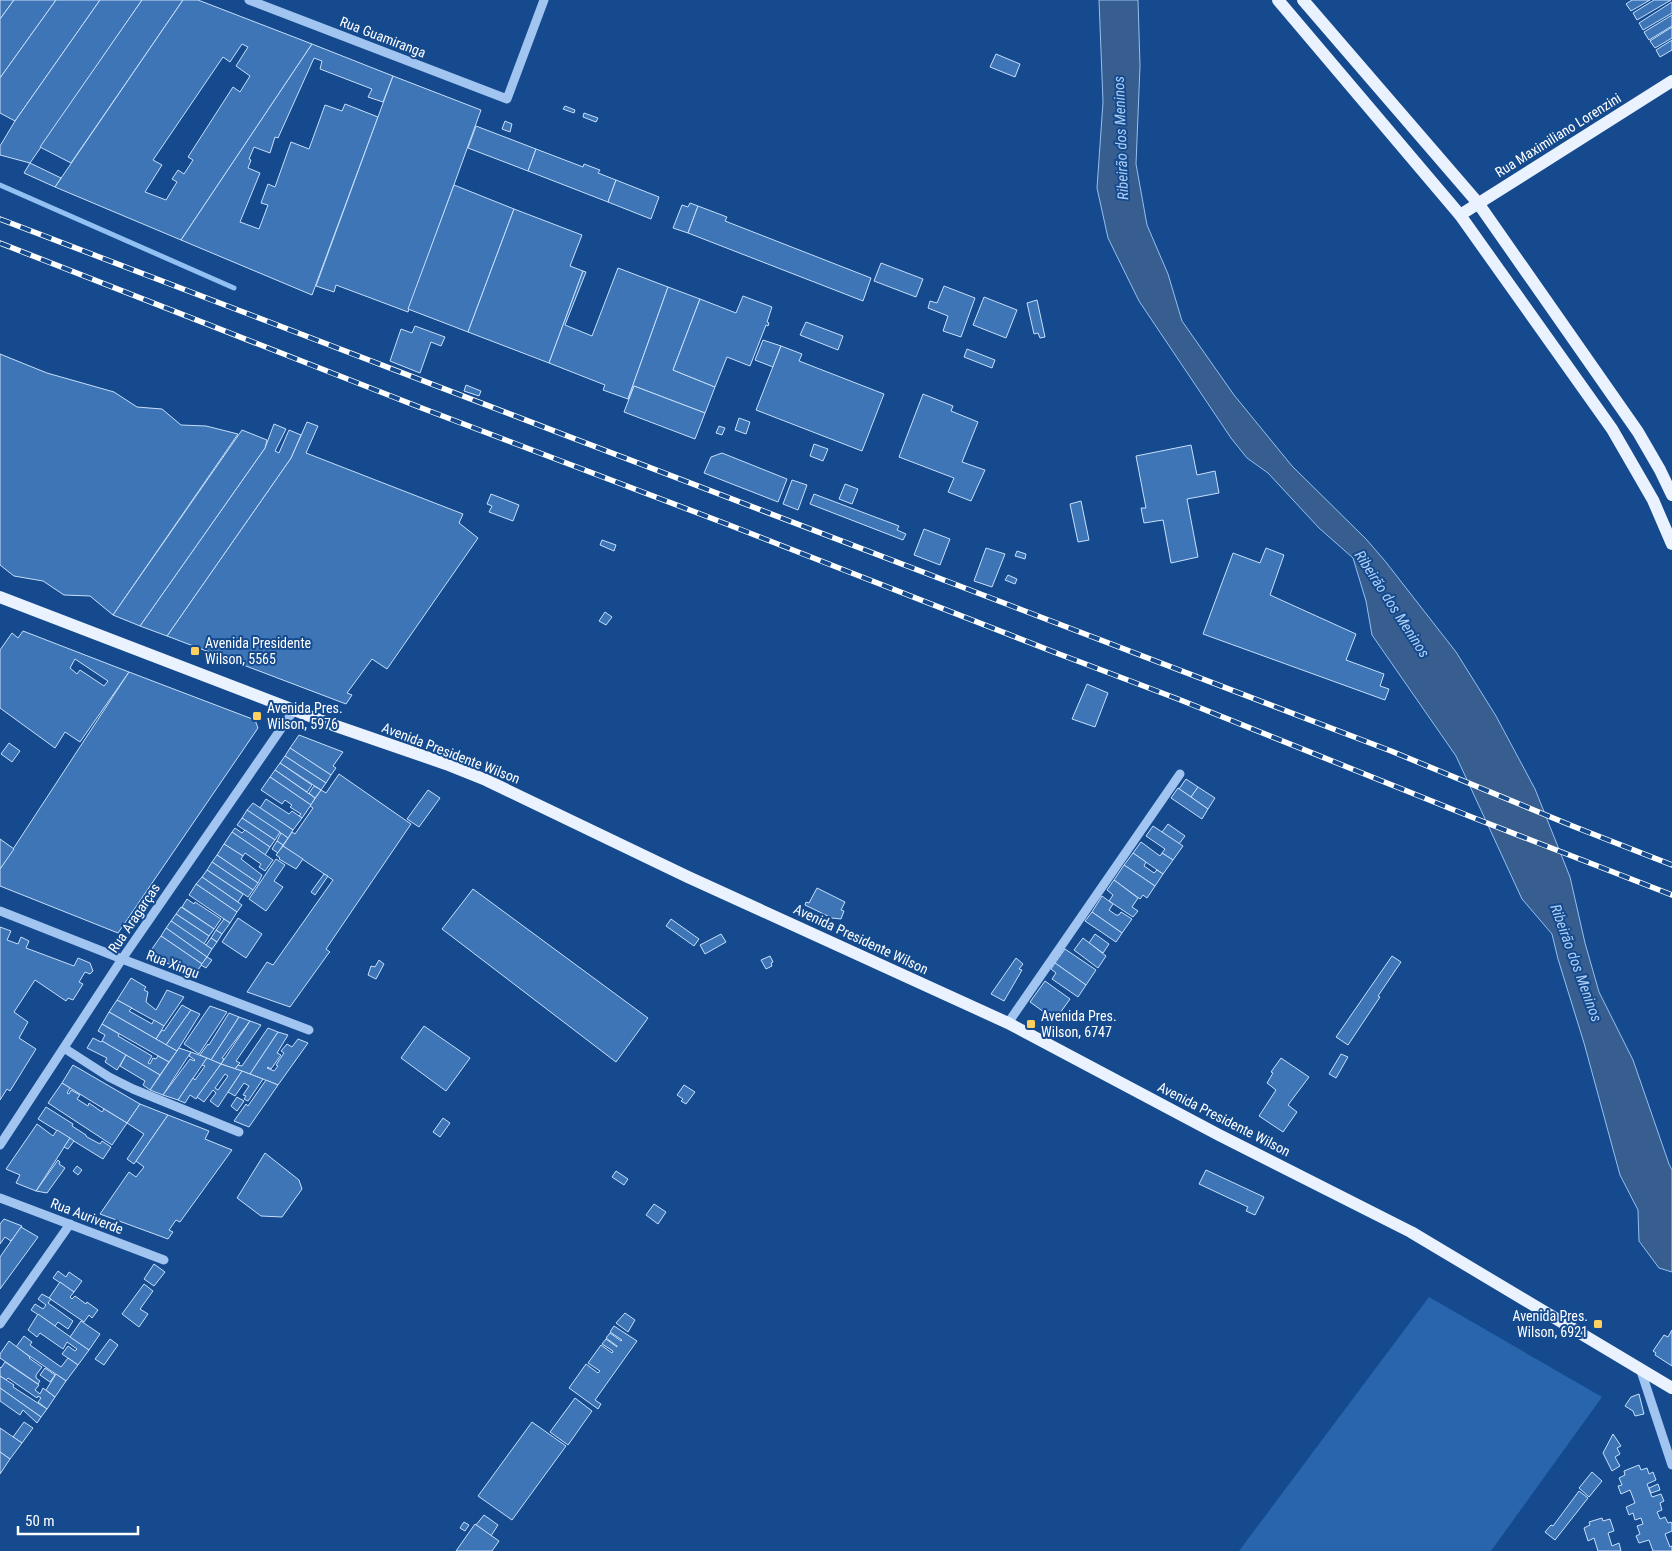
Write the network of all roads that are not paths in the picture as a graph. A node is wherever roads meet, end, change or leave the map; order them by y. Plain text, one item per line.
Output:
1 (249, 0) edge
2 (544, 0) edge
3 (1278, 0) edge
4 (1302, 0) edge
5 (1672, 81) edge
6 (1478, 203) junction
7 (1460, 215) junction
8 (1672, 495) edge
9 (1672, 544) edge
10 (0, 597) edge
11 (294, 710) junction
12 (1180, 774) dead end
13 (0, 911) edge
14 (122, 959) junction
15 (1008, 1023) junction
16 (309, 1030) dead end
17 (64, 1048) junction
18 (239, 1132) dead end
19 (0, 1145) edge
20 (0, 1198) edge
21 (70, 1224) junction
22 (164, 1260) dead end
23 (0, 1324) edge
24 (1640, 1368) junction
25 (1672, 1388) edge
26 (1672, 1440) edge
27 (1666, 1449) junction
28 (1672, 1465) edge

1 - 2 street, Rua Guamiranga
3 - 7 main road
4 - 6 main road
5 - 6 main road, Rua Maximiliano Lorenzini
6 - 7 main road, Rua Maximiliano Lorenzini
6 - 8 main road
7 - 9 main road
10 - 11 main road, Avenida Presidente Wilson
11 - 14 street, Rua Aragarças
11 - 15 main road, Avenida Presidente Wilson
12 - 15 street
13 - 14 street, Rua Xingu
14 - 16 street, Rua Xingu
14 - 17 street, Rua Aragarças
15 - 24 main road, Avenida Presidente Wilson
17 - 18 street
17 - 19 street, Rua Aragarças
20 - 21 street, Rua Auriverde
21 - 22 street, Rua Auriverde
21 - 23 street
24 - 25 main road, Avenida Presidente Wilson
24 - 27 street
26 - 27 street
27 - 28 street

